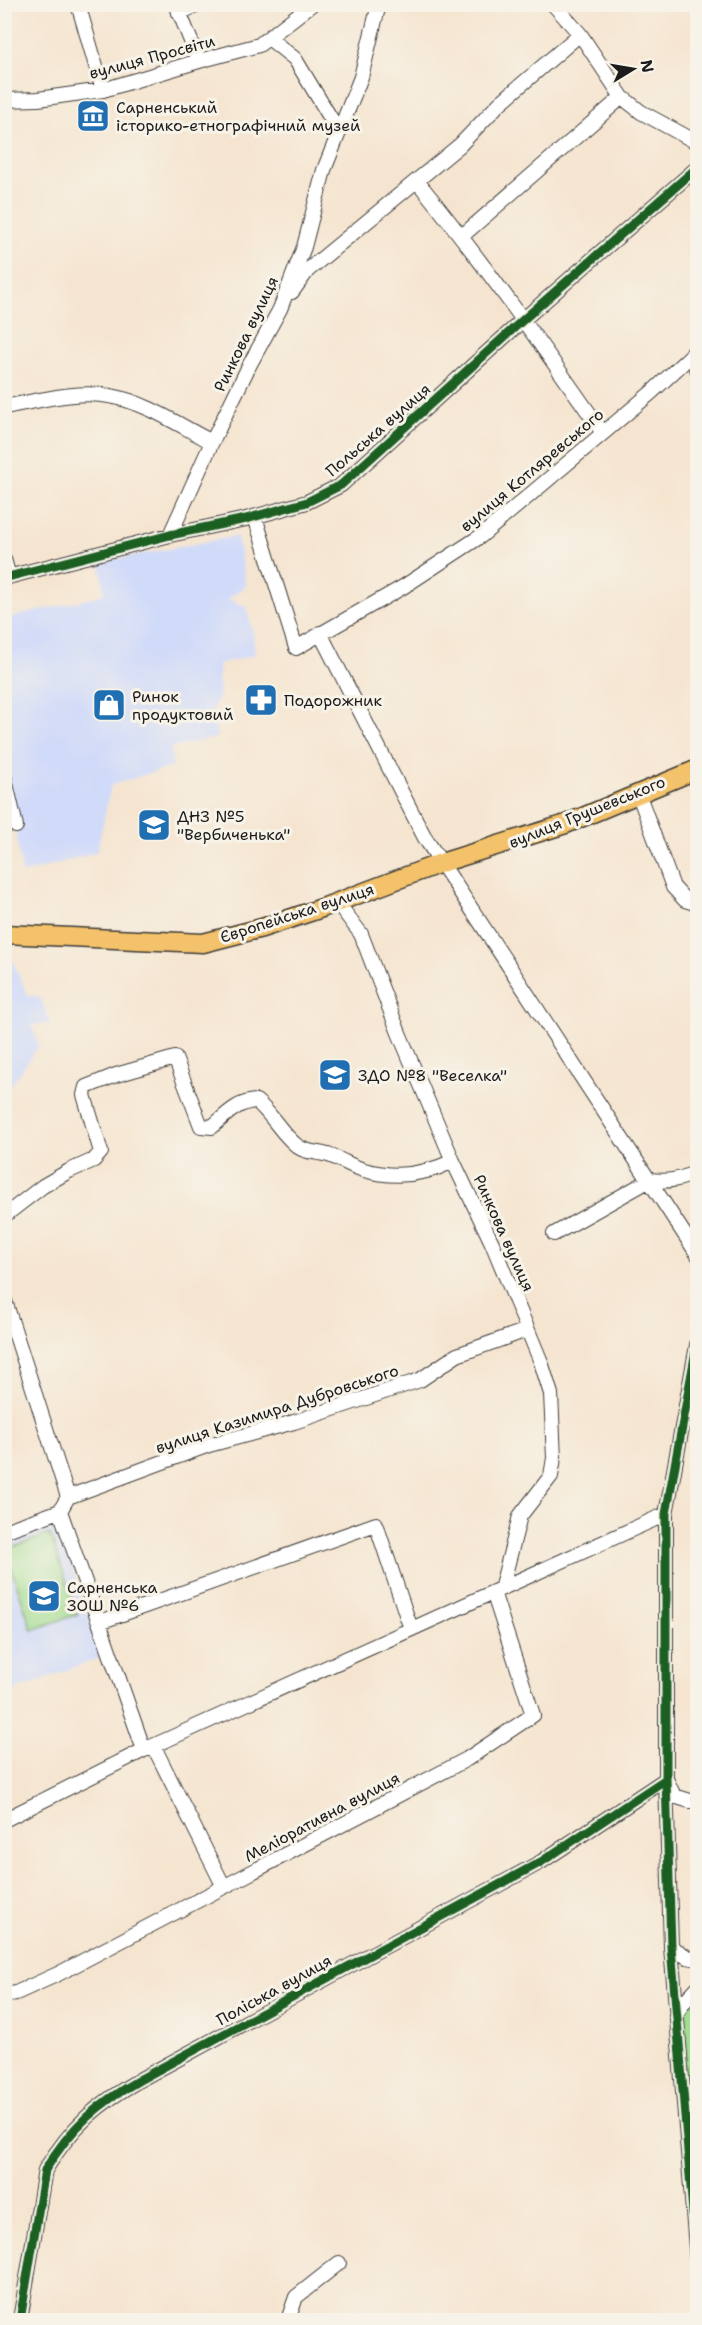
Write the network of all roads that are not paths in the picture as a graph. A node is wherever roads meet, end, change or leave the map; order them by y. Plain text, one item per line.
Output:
1 (78, 4) edge
2 (199, 4) edge
3 (312, 4) edge
4 (379, 4) edge
5 (553, 4) edge
6 (177, 9) edge
7 (580, 34) junction
8 (270, 39) junction
9 (199, 61) junction
10 (103, 90) junction
11 (622, 97) junction
12 (4, 100) edge
13 (339, 132) junction
14 (698, 143) edge
15 (698, 167) edge
16 (417, 181) junction
17 (462, 236) junction
18 (280, 309) junction
19 (524, 319) junction
20 (695, 352) edge
21 (698, 371) edge
22 (4, 407) edge
23 (603, 433) junction
24 (212, 442) junction
25 (255, 517) junction
26 (170, 535) junction
27 (4, 559) edge
28 (7, 578) edge
29 (320, 633) junction
30 (698, 769) edge
31 (4, 775) edge
32 (638, 793) junction
33 (16, 826) dead end
34 (441, 863) junction
35 (345, 899) junction
36 (698, 904) edge
37 (4, 934) edge
38 (453, 1161) junction
39 (698, 1171) edge
40 (650, 1180) junction
41 (4, 1216) edge
42 (554, 1234) dead end
43 (698, 1255) edge
44 (4, 1298) edge
45 (527, 1330) junction
46 (698, 1340) edge
47 (68, 1497) junction
48 (60, 1511) junction
49 (666, 1514) junction
50 (4, 1531) edge
51 (498, 1589) junction
52 (100, 1622) junction
53 (411, 1629) junction
54 (149, 1749) junction
55 (666, 1779) junction
56 (698, 1801) edge
57 (4, 1820) edge
58 (224, 1887) junction
59 (671, 1947) junction
60 (698, 1959) edge
61 (698, 1987) edge
62 (4, 1995) edge
63 (676, 2015) junction
64 (696, 2223) edge
65 (339, 2263) dead end
66 (698, 2272) edge
67 (20, 2320) edge
68 (288, 2320) edge

1 - 10 street
2 - 6 street
3 - 8 street, вулиця Просвіти
4 - 13 street, Ринкова вулиця
5 - 7 street
6 - 9 street
7 - 11 street
7 - 16 street
8 - 9 street, вулиця Просвіти
8 - 13 street
9 - 10 street, вулиця Просвіти
10 - 12 street, вулиця Просвіти
11 - 14 street
11 - 17 street
13 - 18 street, Ринкова вулиця
15 - 19 street, Польська вулиця
16 - 17 street
16 - 18 street
17 - 19 street
18 - 24 street, Ринкова вулиця
19 - 23 street
19 - 25 street, Польська вулиця
20 - 21 street, вулиця Котляревського
20 - 23 street, вулиця Котляревського
22 - 24 street
23 - 29 street, вулиця Котляревського
24 - 26 street, Ринкова вулиця
25 - 26 street, Польська вулиця
25 - 29 street
26 - 28 street, Польська вулиця
27 - 28 street
29 - 34 street
30 - 32 main road, вулиця Грушевського
31 - 33 street
32 - 34 main road, вулиця Грушевського
32 - 36 street
34 - 35 main road, Європейська вулиця
34 - 40 street
35 - 37 main road, Європейська вулиця
35 - 38 street, Ринкова вулиця
38 - 41 street
38 - 45 street, Ринкова вулиця
39 - 40 street
40 - 42 street
40 - 43 street
44 - 47 street
45 - 47 street, вулиця Казимира Дубровського
45 - 51 street, Ринкова вулиця
46 - 49 street
47 - 48 street
48 - 50 street
48 - 52 street
49 - 51 street
49 - 55 street
51 - 53 street
51 - 58 street, Меліоративна вулиця
52 - 53 street
52 - 54 street
53 - 54 street
54 - 57 street
54 - 58 street
55 - 56 street
55 - 59 street
55 - 67 street, Поліська вулиця
58 - 62 street, Меліоративна вулиця
59 - 60 street
59 - 63 street
61 - 63 street
63 - 64 street
64 - 66 street
65 - 68 street

